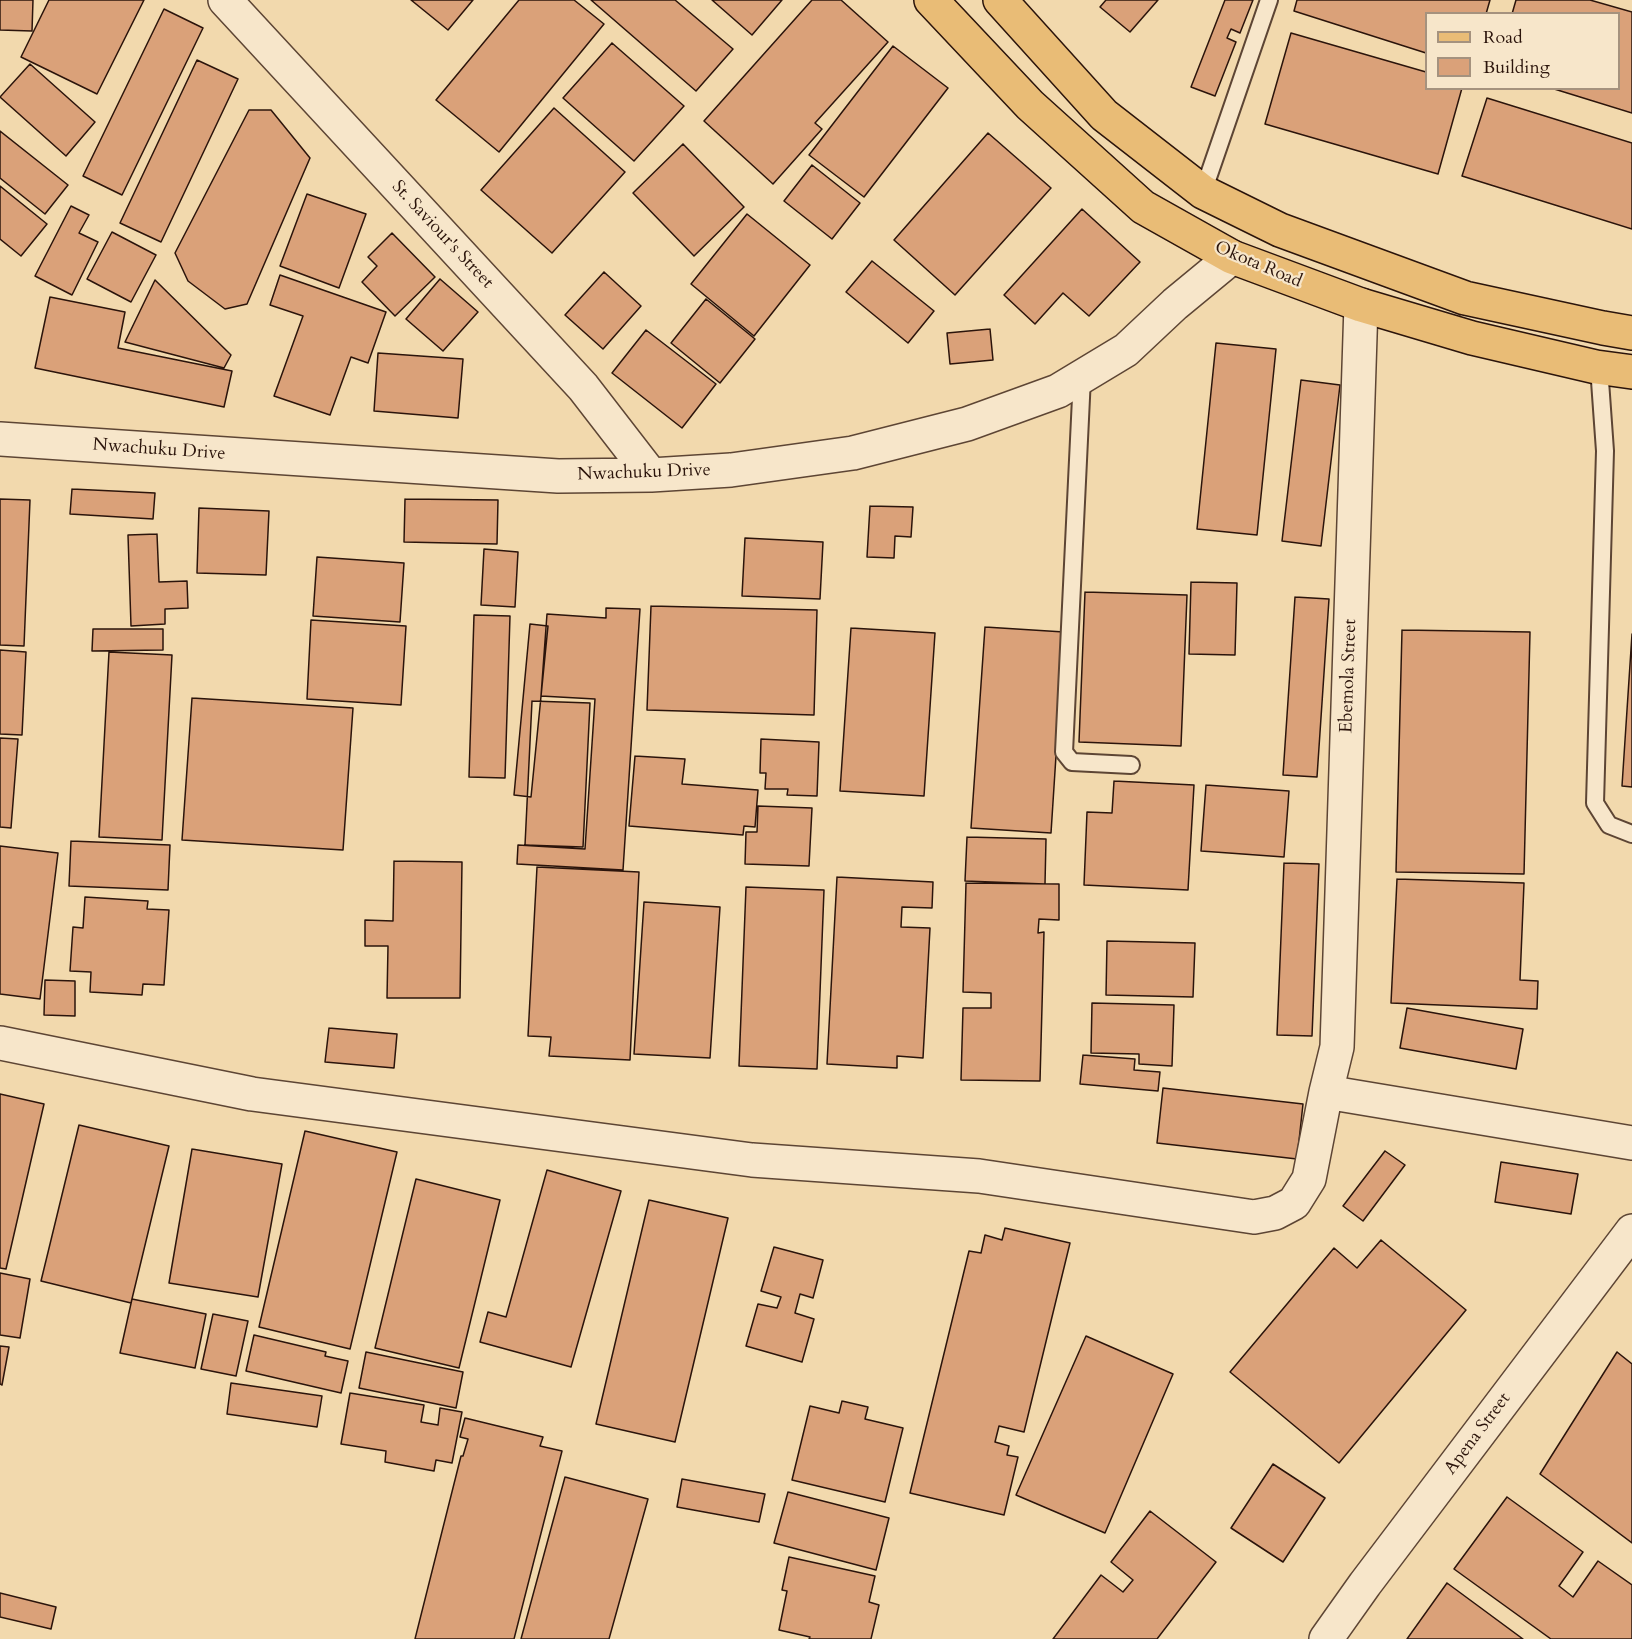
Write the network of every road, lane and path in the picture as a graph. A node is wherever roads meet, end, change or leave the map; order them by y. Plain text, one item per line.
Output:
1 (225, 0) edge
2 (931, 0) edge
3 (999, 0) edge
4 (1269, 0) edge
5 (1203, 192) junction
6 (1232, 257) junction
7 (1361, 305) junction
8 (1632, 333) edge
9 (1599, 367) junction
10 (1632, 372) edge
11 (1082, 376) junction
12 (0, 439) edge
13 (651, 475) junction
14 (1131, 765) dead end
15 (1632, 834) edge
16 (0, 1043) edge
17 (1326, 1092) junction
18 (1632, 1143) edge
19 (1632, 1231) edge
20 (1326, 1639) edge

1 - 13 street, St. Saviour's Street
2 - 6 main road, Okota Road
3 - 5 main road
4 - 5 lane
5 - 8 main road
6 - 7 main road, Okota Road
6 - 11 street, Nwachuku Drive
7 - 9 main road, Okota Road
7 - 17 street, Ebemola Street
9 - 10 main road, Okota Road
9 - 15 lane
11 - 13 street, Nwachuku Drive
11 - 14 lane
12 - 13 street, Nwachuku Drive
16 - 17 street, Ebemola Street
17 - 18 street
19 - 20 street, Apena Street

